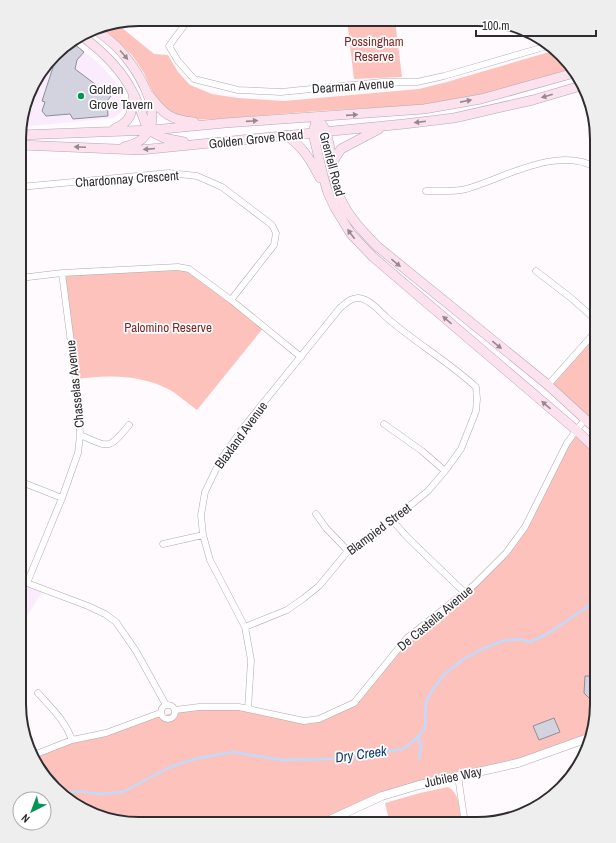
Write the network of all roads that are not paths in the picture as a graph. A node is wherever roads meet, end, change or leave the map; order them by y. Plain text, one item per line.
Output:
1 (183, 26) edge
2 (100, 33) edge
3 (86, 39) edge
4 (543, 47) edge
5 (570, 74) edge
6 (577, 87) edge
7 (134, 94) junction
8 (148, 94) junction
9 (317, 117) junction
10 (213, 124) junction
11 (384, 126) junction
12 (148, 130) junction
13 (107, 131) junction
14 (326, 132) junction
15 (313, 133) junction
16 (26, 135) edge
17 (286, 135) junction
18 (216, 143) junction
19 (26, 145) edge
20 (119, 149) junction
21 (332, 163) junction
22 (590, 165) edge
23 (26, 186) edge
24 (426, 191) dead end
25 (328, 193) junction
26 (536, 271) dead end
27 (62, 273) junction
28 (26, 277) edge
29 (231, 300) junction
30 (590, 314) edge
31 (590, 338) edge
32 (301, 357) junction
33 (548, 385) junction
34 (477, 399) joint
35 (585, 419) junction
36 (384, 424) dead end
37 (590, 424) edge
38 (129, 425) dead end
39 (576, 430) junction
40 (80, 435) junction
41 (590, 443) edge
42 (445, 471) junction
43 (26, 484) edge
44 (62, 498) junction
45 (316, 514) dead end
46 (392, 520) junction
47 (203, 535) junction
48 (164, 544) dead end
49 (348, 550) junction
50 (27, 583) joint
51 (465, 592) junction
52 (245, 627) junction
53 (38, 694) dead end
54 (166, 705) junction
55 (248, 709) junction
56 (175, 710) junction
57 (160, 713) junction
58 (584, 739) edge
59 (72, 740) junction
60 (38, 753) edge
61 (458, 776) junction
62 (336, 817) edge
63 (464, 817) edge

1 - 4 street, Dearman Avenue
2 -> 8 main road
3 - 7 main road
9 -> 5 main road, Golden Grove Road
6 -> 11 main road, Golden Grove Road
7 - 12 main road
7 - 13 main road
8 - 10 main road
8 - 12 main road
10 -> 9 main road, Golden Grove Road
9 - 14 main road, Grenfell Road
9 - 15 main road, Grenfell Road
10 - 12 main road, Golden Grove Road
11 - 14 main road, Golden Grove Road
11 - 21 main road
12 - 13 main road, Golden Grove Road
12 - 18 main road
12 - 20 main road
13 - 16 main road, Golden Grove Road
14 - 15 main road, Golden Grove Road
14 - 21 main road, Grenfell Road
15 - 17 main road, Golden Grove Road
15 - 25 main road, Grenfell Road
17 - 18 main road, Golden Grove Road
17 - 25 main road
18 -> 20 main road, Golden Grove Road
20 -> 19 main road, Golden Grove Road
21 -> 33 main road, Grenfell Road
22 - 24 street
23 - 29 street, Chardonnay Crescent
39 -> 25 main road, Grenfell Road
26 - 30 street
27 - 28 street
27 - 29 street
27 - 40 street, Chasselas Avenue
29 - 32 street
31 - 33 street
32 - 34 street, Blaxland Avenue
32 - 47 street, Blaxland Avenue
33 - 35 main road, Grenfell Road
34 - 42 street, Blampied Street
35 - 37 main road, Grenfell Road
35 - 39 street, De Castella Avenue
36 - 42 street
38 - 40 street
39 - 41 main road, Grenfell Road
39 - 51 street, De Castella Avenue
40 - 44 street, Chasselas Avenue
42 - 46 street, Blampied Street
43 - 44 street
44 - 50 street, Chasselas Avenue
45 - 49 street
46 - 49 street, Blampied Street
46 - 51 street
47 - 48 street
47 - 52 street, Blaxland Avenue
49 - 52 street, Blampied Street
50 - 54 street
51 - 55 street, De Castella Avenue
52 - 55 street, Blaxland Avenue
53 - 59 street
54 - 56 street
54 - 57 street
55 - 56 street, De Castella Avenue
56 - 57 street
57 - 59 street
58 - 61 street, Jubilee Way
59 - 60 street
61 - 62 street, Jubilee Way
61 - 63 street

